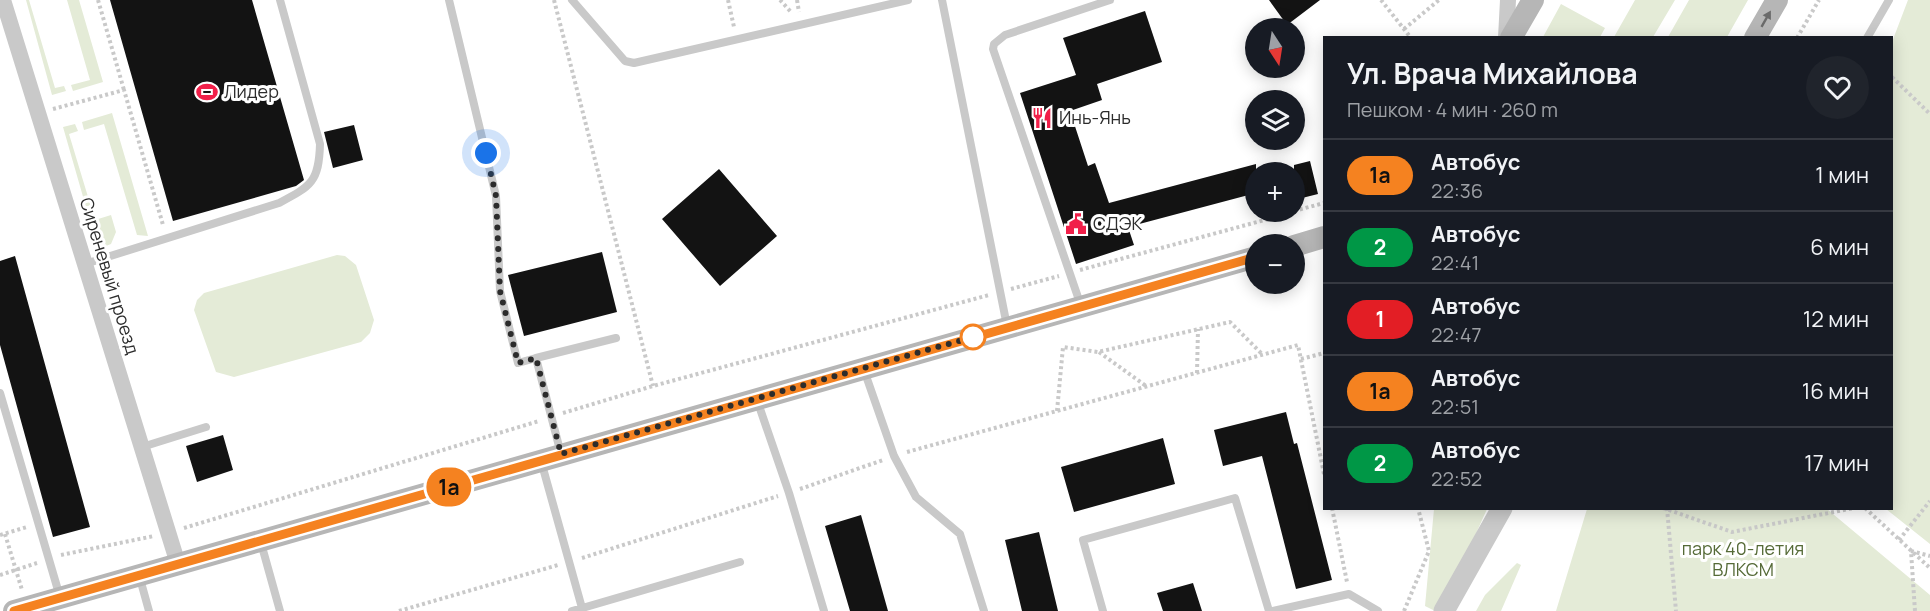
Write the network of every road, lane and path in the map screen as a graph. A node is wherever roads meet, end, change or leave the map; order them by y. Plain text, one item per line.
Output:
1 (3, 0) edge
2 (98, 0) edge
3 (280, 0) edge
4 (449, 0) edge
5 (554, 0) edge
6 (572, 0) edge
7 (728, 0) edge
8 (908, 0) edge
9 (942, 0) edge
10 (1110, 0) edge
11 (1382, 0) edge
12 (1439, 0) edge
13 (1508, 0) edge
14 (1533, 0) edge
15 (1777, 0) edge
16 (1820, 0) edge
17 (1889, 0) edge
18 (1404, 29) junction
19 (1409, 36) edge
20 (1506, 36) edge
21 (1512, 36) edge
22 (1756, 36) edge
23 (1798, 36) edge
24 (1868, 36) edge
25 (737, 39) junction
26 (1893, 78) edge
27 (124, 90) junction
28 (38, 114) junction
29 (1930, 114) edge
30 (1323, 203) edge
31 (1305, 208) edge
32 (1254, 222) edge
33 (167, 236) junction
34 (1323, 237) edge
35 (1305, 243) edge
36 (1245, 260) edge
37 (85, 264) junction
38 (1070, 272) junction
39 (1000, 292) junction
40 (1082, 307) junction
41 (1008, 328) junction
42 (1198, 329) junction
43 (616, 338) dead end
44 (1098, 352) junction
45 (1323, 353) edge
46 (1263, 355) junction
47 (536, 358) junction
48 (1301, 359) junction
49 (863, 369) junction
50 (1197, 373) junction
51 (653, 386) junction
52 (1147, 387) junction
53 (0, 393) edge
54 (757, 399) junction
55 (1057, 411) junction
56 (551, 417) junction
57 (206, 428) dead end
58 (142, 447) junction
59 (894, 456) junction
60 (551, 458) junction
61 (1323, 469) edge
62 (789, 493) junction
63 (1930, 501) edge
64 (1332, 510) edge
65 (1419, 510) edge
66 (1501, 510) edge
67 (1666, 510) edge
68 (1669, 510) edge
69 (1844, 510) edge
70 (1867, 510) edge
71 (39, 524) junction
72 (169, 532) junction
73 (3, 534) edge
74 (261, 540) junction
75 (1899, 540) junction
76 (1911, 551) junction
77 (1930, 556) edge
78 (49, 558) junction
79 (569, 562) junction
80 (740, 562) dead end
81 (178, 564) junction
82 (1930, 568) edge
83 (17, 570) junction
84 (0, 574) edge
85 (139, 575) junction
86 (1349, 594) junction
87 (61, 598) junction
88 (582, 608) junction
89 (14, 611) edge
90 (149, 611) edge
91 (280, 611) edge
92 (399, 611) edge
93 (572, 611) edge
94 (824, 611) edge
95 (984, 611) edge
96 (1103, 611) edge
97 (1271, 611) edge
98 (1378, 611) edge
99 (1404, 611) edge
100 (1444, 611) edge
101 (1676, 611) edge
102 (1915, 611) edge

1 - 28 street, Сиреневый проезд
2 - 27 path
3 - 33 lane
4 - 47 lane
5 - 51 path
6 - 25 lane
7 - 25 path
8 - 25 lane
9 - 39 lane
10 - 38 lane
11 - 18 path
12 - 18 path
13 - 20 street
14 - 21 main road
22 -> 15 main road
16 - 23 path
17 - 24 lane
18 - 19 path
26 - 29 path
27 - 28 path
27 - 33 path
28 - 37 street, Сиреневый проезд
30 - 31 path
32 - 38 path
33 - 37 lane
34 - 35 main road
36 - 40 main road
37 - 58 street, Сиреневый проезд
38 - 39 path
38 - 40 lane
39 - 41 lane
39 - 51 path
40 - 41 main road
41 - 49 main road
42 - 44 path
42 - 46 path
42 - 50 path
43 - 47 lane
44 - 52 path
44 - 55 path
45 - 48 path
46 - 48 path
46 - 50 path
47 - 56 lane
48 - 61 path
49 - 54 main road
49 - 59 lane
50 - 52 path
51 - 56 path
52 - 55 path
53 - 71 lane
54 - 60 main road
54 - 62 lane
55 - 59 path
56 - 60 lane
56 - 72 path
57 - 58 lane
58 - 72 street, Сиреневый проезд
59 - 62 path
59 - 95 lane
60 - 74 main road
60 - 79 lane
62 - 79 path
62 - 94 lane
63 - 75 path
64 - 86 path
65 - 99 path
66 - 100 street
67 - 101 path
68 - 69 path
70 - 75 path
71 - 73 path
71 - 78 lane
72 - 78 path
72 - 81 street, Сиреневый проезд
73 - 83 path
74 - 81 main road
74 - 91 lane
75 - 76 path
76 - 77 path
76 - 82 path
76 - 102 path
78 - 83 path
78 - 87 lane
79 - 88 lane
79 - 92 path
80 - 88 lane
81 - 85 main road
83 - 84 path
85 - 87 main road
85 - 90 lane
86 - 97 lane
86 - 98 lane
87 - 89 main road
88 - 93 lane
96 - 97 lane

